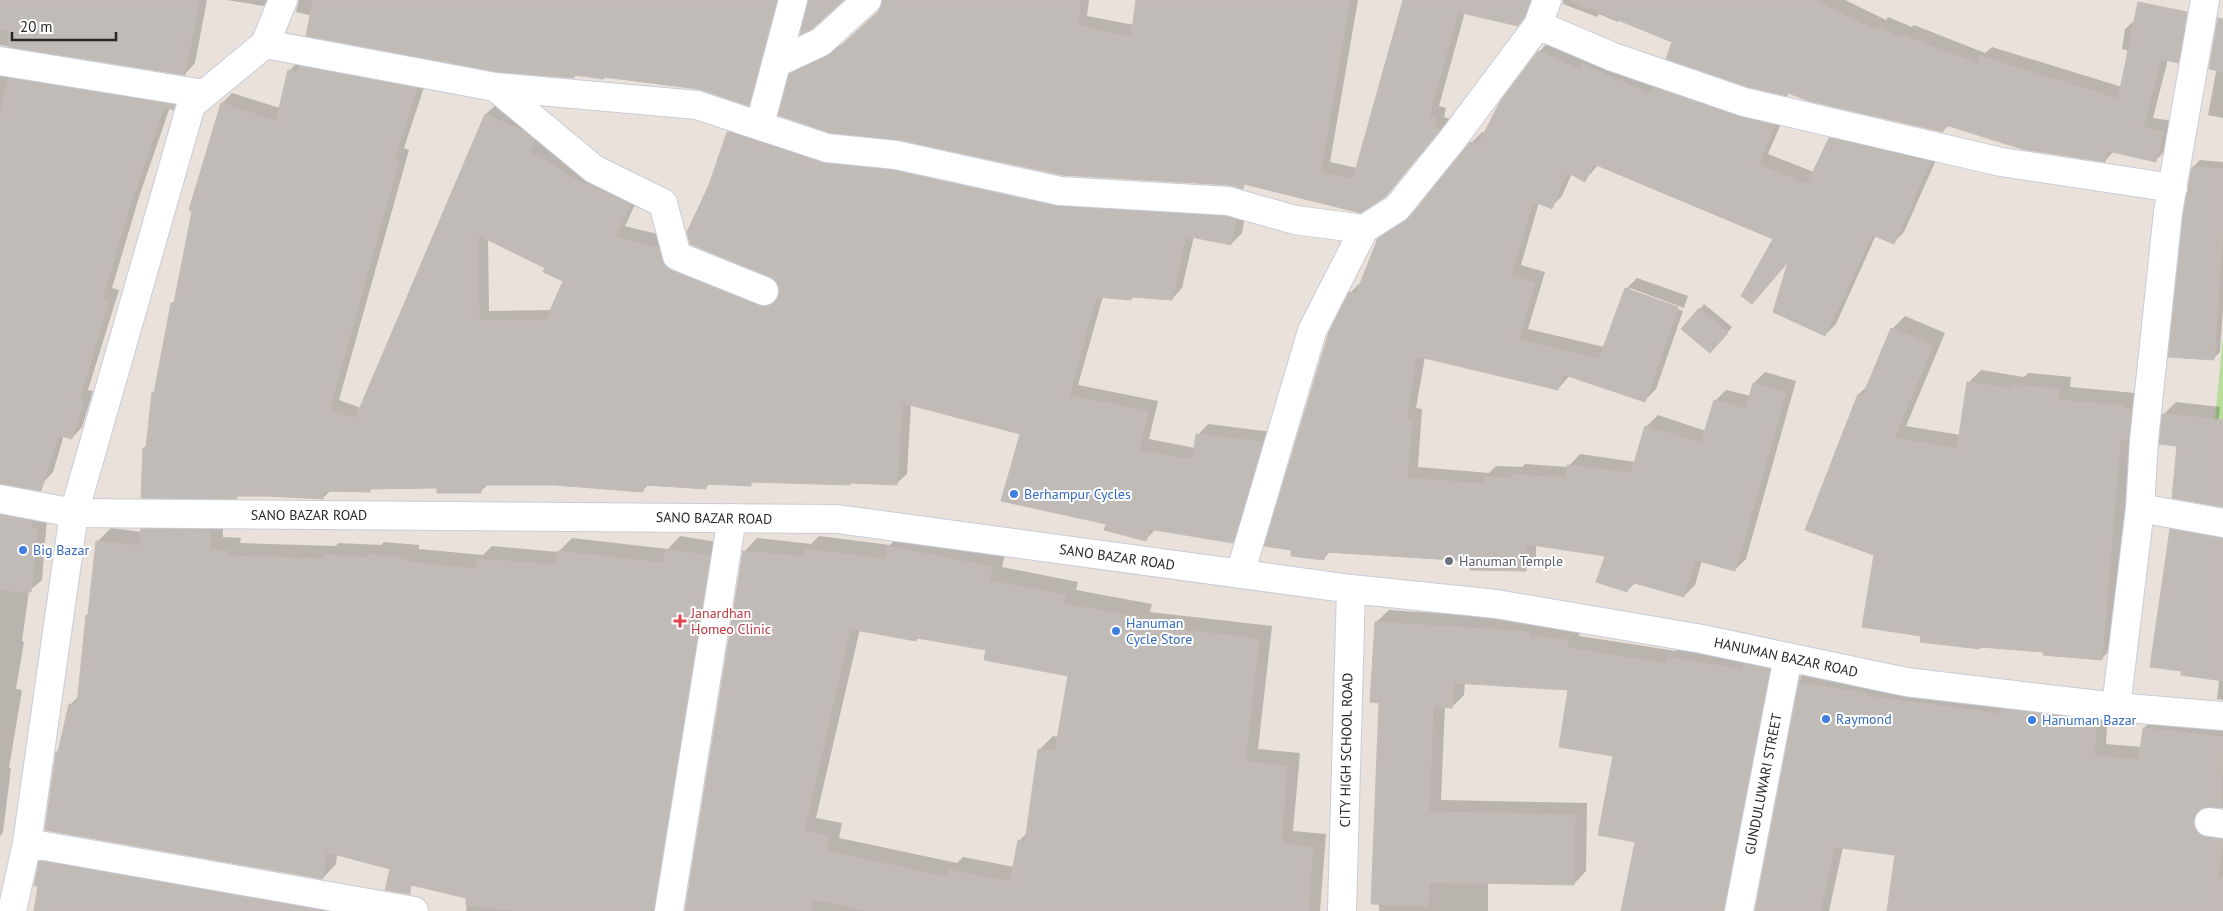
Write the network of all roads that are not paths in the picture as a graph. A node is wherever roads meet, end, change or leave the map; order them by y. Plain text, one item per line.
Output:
1 (283, 0) edge
2 (794, 0) edge
3 (867, 0) edge
4 (2205, 0) edge
5 (1542, 12) edge
6 (265, 44) junction
7 (0, 61) edge
8 (776, 63) junction
9 (495, 87) junction
10 (204, 94) junction
11 (760, 124) junction
12 (2173, 188) junction
13 (1364, 229) junction
14 (764, 291) dead end
15 (0, 500) edge
16 (2140, 508) junction
17 (74, 513) junction
18 (732, 518) junction
19 (2223, 524) edge
20 (1240, 574) junction
21 (1350, 589) junction
22 (1788, 657) junction
23 (2116, 707) junction
24 (2223, 716) edge
25 (27, 843) junction
26 (12, 911) edge
27 (414, 911) edge
28 (669, 911) edge
29 (1342, 911) edge
30 (1739, 911) edge

1 - 6 street
2 - 8 street
3 - 8 street
4 - 12 street
5 - 12 street
5 - 13 street
6 - 9 street
6 - 10 street
7 - 10 street
8 - 11 street
9 - 11 street
9 - 14 street
10 - 17 street
11 - 13 street
12 - 16 street
13 - 20 street
15 - 17 street, SANO BAZAR ROAD
16 - 19 street
16 - 23 street
17 - 18 street, SANO BAZAR ROAD
17 - 25 street
18 - 20 street, SANO BAZAR ROAD
18 - 28 street
20 - 21 street, SANO BAZAR ROAD
21 - 22 street, HANUMAN BAZAR ROAD
21 - 29 street, CITY HIGH SCHOOL ROAD
22 - 23 street, HANUMAN BAZAR ROAD
22 - 30 street, GUNDULUWARI STREET
23 - 24 street, HANUMAN BAZAR ROAD
25 - 26 street
25 - 27 street

